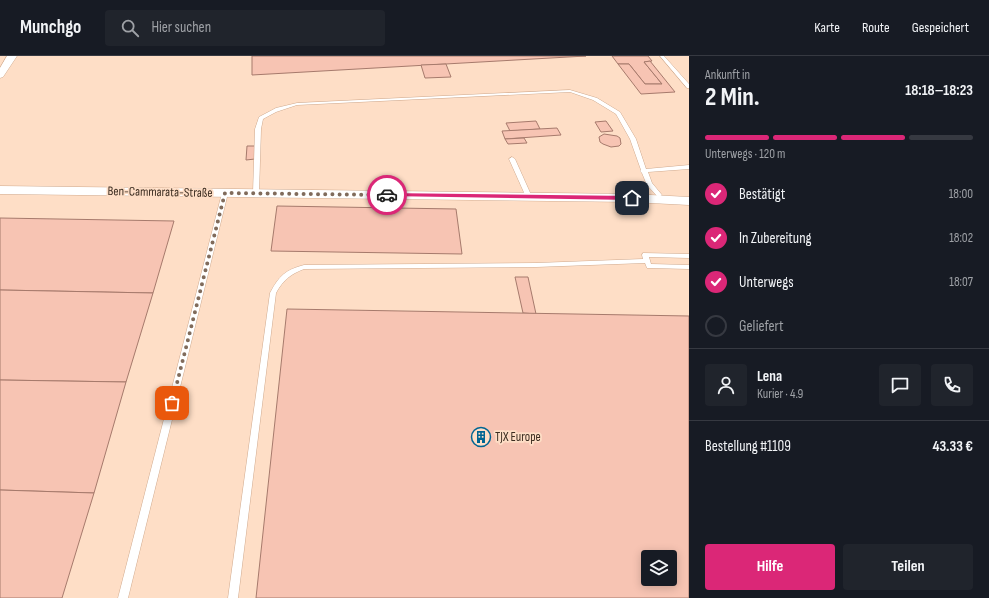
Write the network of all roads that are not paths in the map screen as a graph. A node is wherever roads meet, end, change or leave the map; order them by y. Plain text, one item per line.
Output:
1 (12, 56) edge
2 (662, 56) edge
3 (0, 75) edge
4 (689, 87) edge
5 (512, 159) dead end
6 (689, 167) edge
7 (643, 171) junction
8 (0, 190) edge
9 (225, 193) junction
10 (256, 193) junction
11 (689, 193) edge
12 (659, 195) junction
13 (529, 197) junction
14 (632, 198) junction
15 (689, 201) edge
16 (689, 256) edge
17 (646, 258) junction
18 (689, 267) edge
19 (123, 598) edge
20 (233, 598) edge

1 - 3 street
2 - 4 lane
5 - 13 lane
6 - 7 lane
7 - 10 lane
7 - 12 lane
8 - 9 street, Ben-Cammarata-Straße
9 - 10 street, Ben-Cammarata-Straße
9 - 19 lane
10 - 13 street, Ben-Cammarata-Straße
11 - 12 street, Ben-Cammarata-Straße
12 - 14 street, Ben-Cammarata-Straße
13 - 14 street, Ben-Cammarata-Straße
14 - 15 street, Ben-Cammarata-Straße
16 - 17 lane
17 - 18 lane
17 - 20 lane

